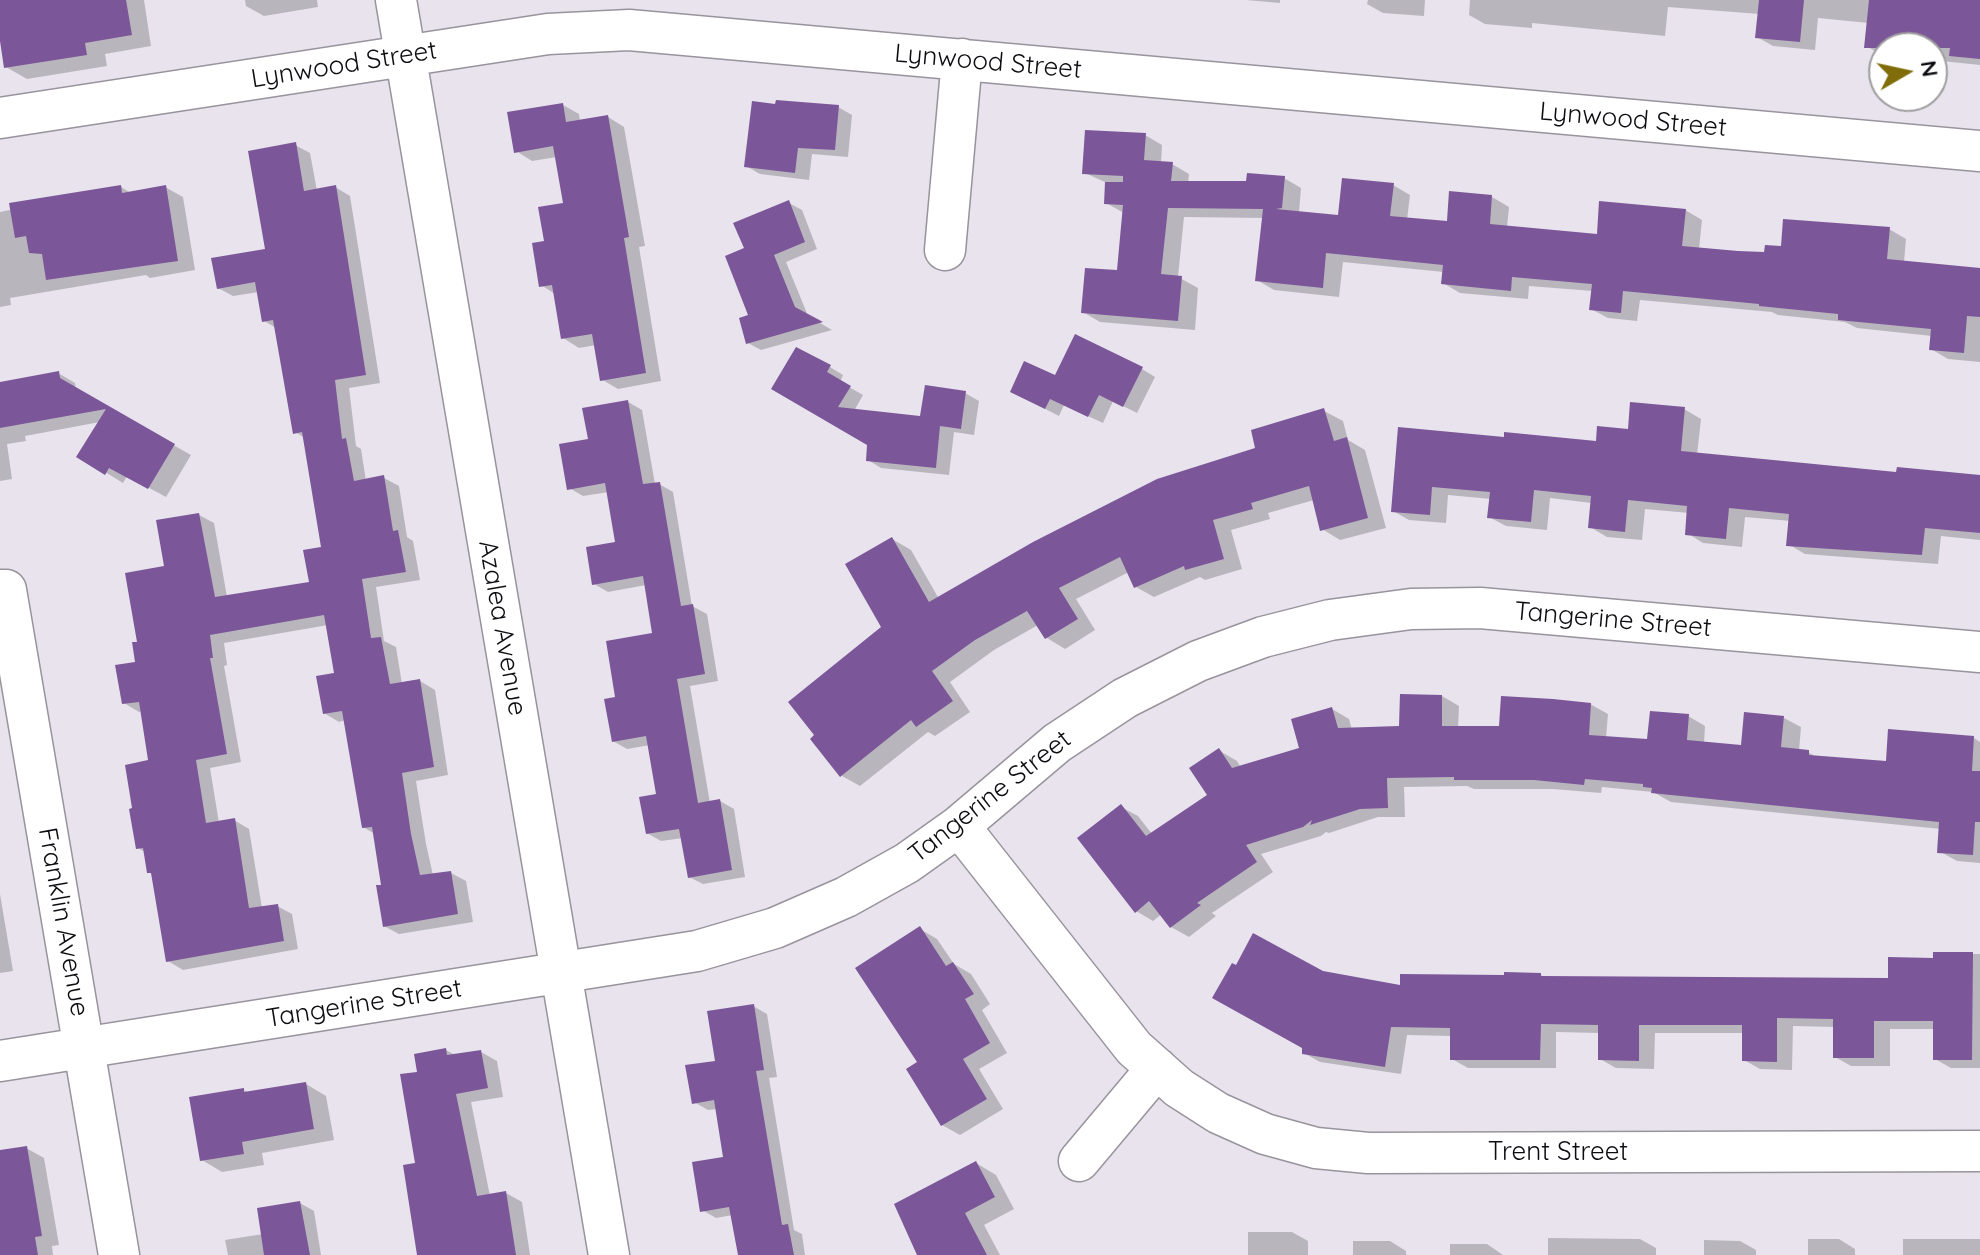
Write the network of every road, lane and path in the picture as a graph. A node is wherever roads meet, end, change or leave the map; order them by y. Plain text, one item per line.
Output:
1 (396, 0) edge
2 (405, 55) junction
3 (962, 59) junction
4 (0, 118) edge
5 (1980, 151) edge
6 (945, 250) dead end
7 (3, 590) edge
8 (1980, 652) edge
9 (959, 826) junction
10 (561, 974) junction
11 (84, 1048) junction
12 (0, 1061) edge
13 (1157, 1068) junction
14 (1980, 1151) edge
15 (1079, 1161) dead end
16 (119, 1255) edge
17 (609, 1255) edge

1 - 2 street, Azalea Avenue
2 - 3 street, Lynwood Street
2 - 4 street, Lynwood Street
2 - 10 street, Azalea Avenue
3 - 5 street, Lynwood Street
3 - 6 street
7 - 11 street, Franklin Avenue
8 - 9 street, Tangerine Street
9 - 10 street, Tangerine Street
9 - 13 street, Trent Street
10 - 11 street, Tangerine Street
10 - 17 street, Azalea Avenue
11 - 12 street, Tangerine Street
11 - 16 street, Franklin Avenue
13 - 14 street, Trent Street
13 - 15 street

